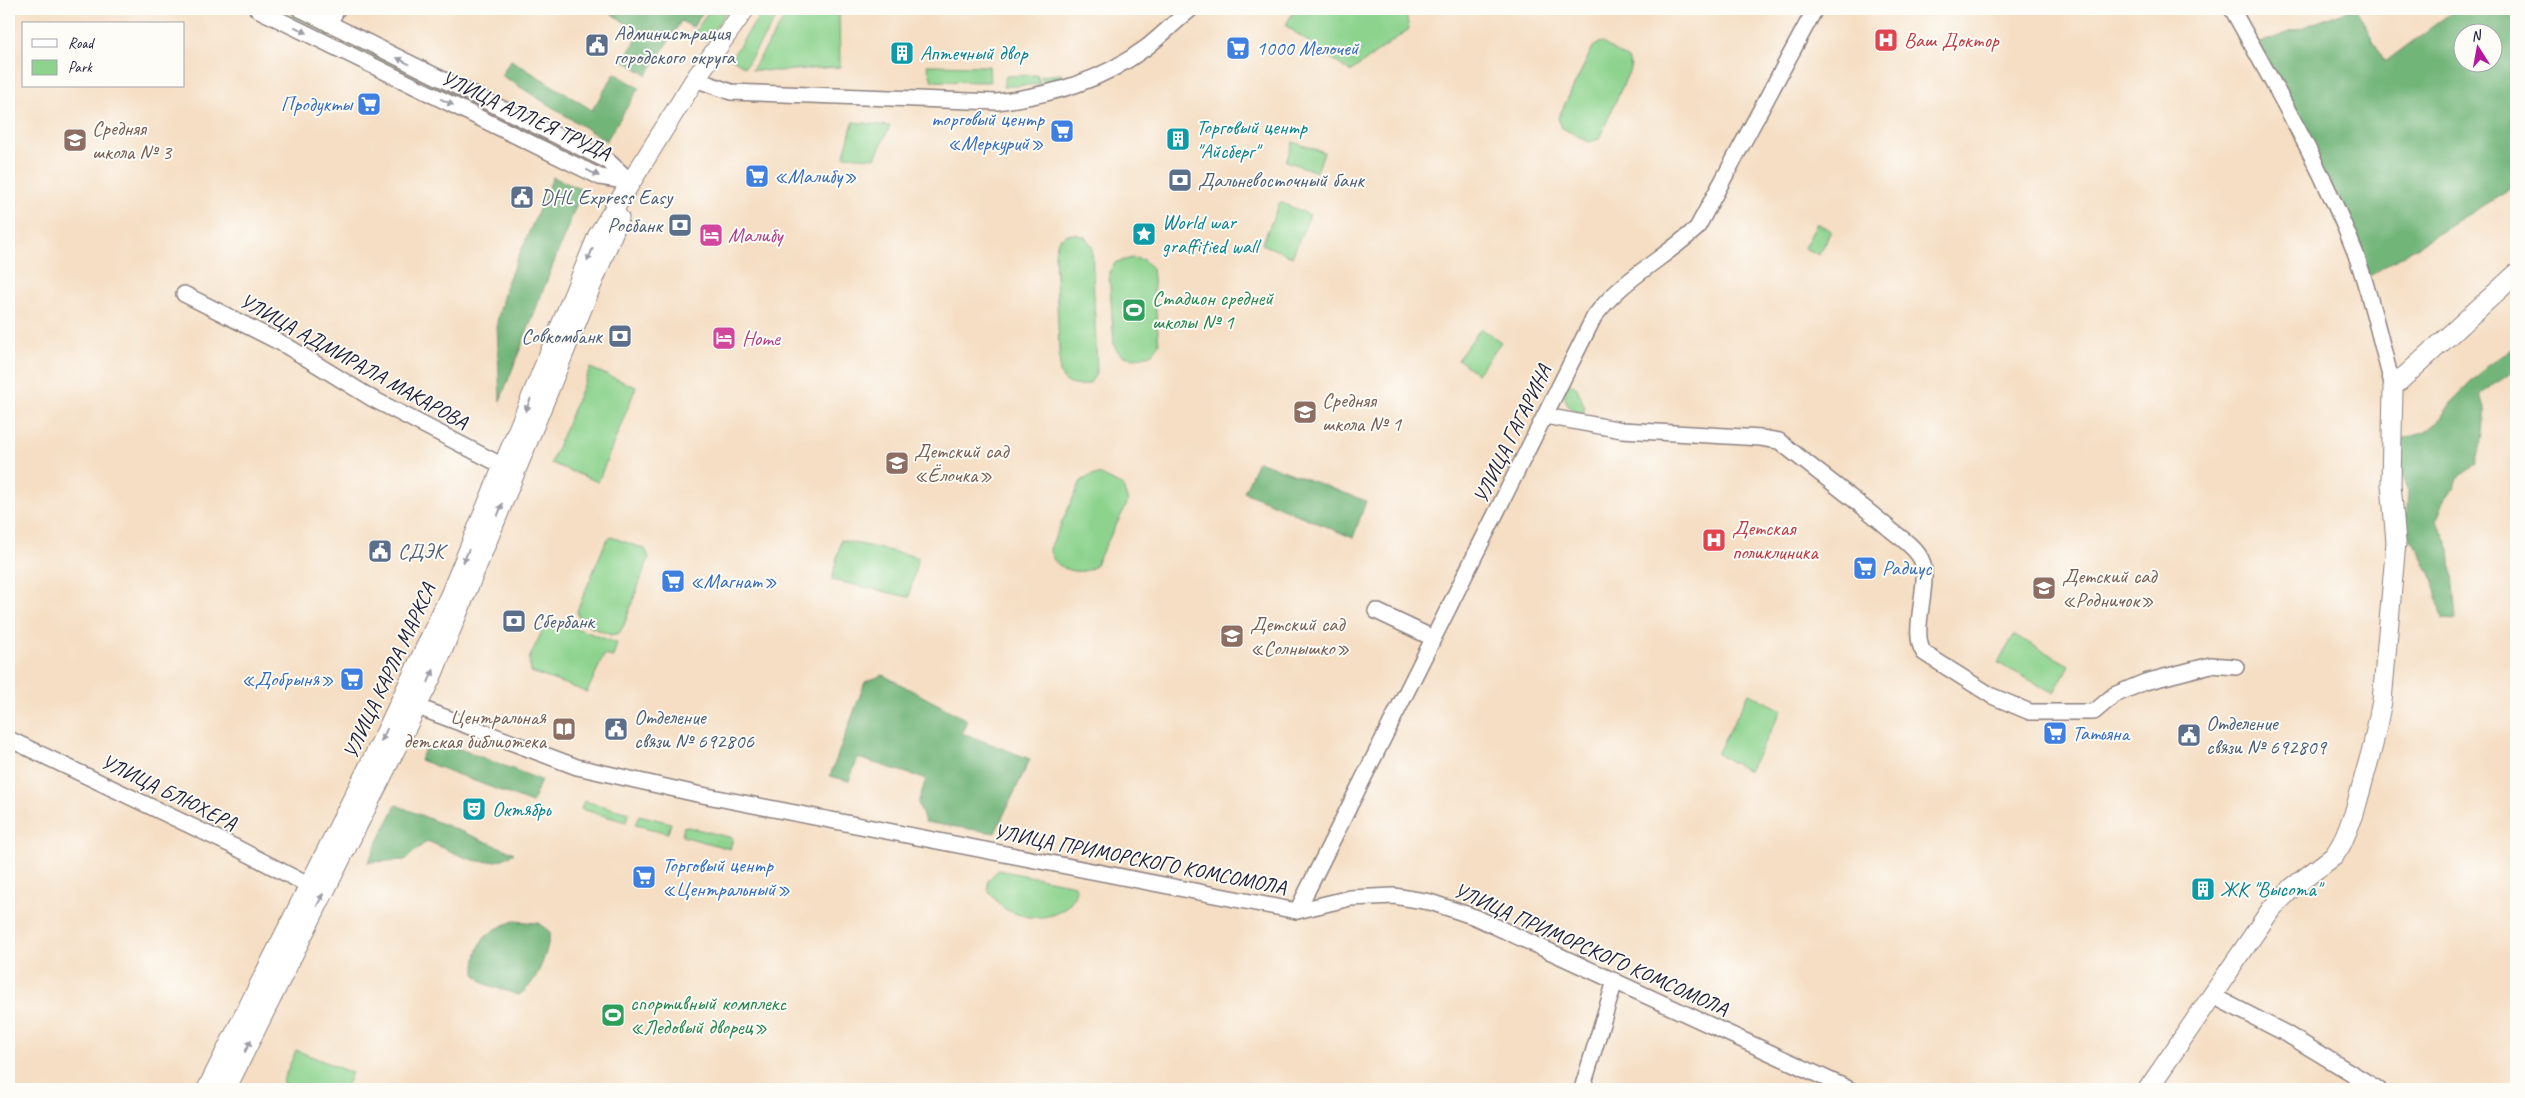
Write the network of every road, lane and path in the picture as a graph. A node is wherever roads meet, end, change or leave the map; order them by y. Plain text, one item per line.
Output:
1 (257, 9) edge
2 (300, 9) edge
3 (337, 9) edge
4 (745, 9) edge
5 (1191, 9) edge
6 (2232, 9) edge
7 (1813, 10) edge
8 (329, 24) junction
9 (695, 79) junction
10 (630, 182) junction
11 (2516, 274) edge
12 (184, 294) dead end
13 (2393, 387) junction
14 (1545, 416) junction
15 (504, 466) junction
16 (1376, 611) dead end
17 (1433, 638) junction
18 (2236, 667) dead end
19 (409, 704) junction
20 (9, 739) edge
21 (310, 886) junction
22 (1297, 911) junction
23 (1615, 981) junction
24 (2211, 995) junction
25 (207, 1089) edge
26 (226, 1089) edge
27 (1582, 1089) edge
28 (1849, 1089) edge
29 (2148, 1089) edge
30 (2378, 1089) edge

1 -> 10 street, УЛИЦА АЛЛЕЯ ТРУДА
2 - 8 street, УЛИЦА АЛЛЕЯ ТРУДА
3 - 8 street
4 - 9 main road, УЛИЦА КАРЛА МАРКСА
5 - 9 street
6 - 13 street
7 - 14 street, УЛИЦА ГАГАРИНА
10 -> 8 street, УЛИЦА АЛЛЕЯ ТРУДА
9 - 10 main road, УЛИЦА КАРЛА МАРКСА
10 -> 15 main road, УЛИЦА КАРЛА МАРКСА
19 -> 10 main road, УЛИЦА КАРЛА МАРКСА
11 - 13 main road
12 - 15 street, УЛИЦА АДМИРАЛА МАКАРОВА
13 - 24 main road
14 - 17 street, УЛИЦА ГАГАРИНА
14 - 18 street
15 -> 19 main road, УЛИЦА КАРЛА МАРКСА
16 - 17 street
17 - 22 street, УЛИЦА ГАГАРИНА
19 -> 21 main road, УЛИЦА КАРЛА МАРКСА
19 - 22 street, УЛИЦА ПРИМОРСКОГО КОМСОМОЛА
26 -> 19 main road, УЛИЦА КАРЛА МАРКСА
20 - 21 street, УЛИЦА БЛЮХЕРА
21 - 25 main road, УЛИЦА КАРЛА МАРКСА
22 - 23 street, УЛИЦА ПРИМОРСКОГО КОМСОМОЛА
23 - 27 street
23 - 28 street, УЛИЦА ПРИМОРСКОГО КОМСОМОЛА
24 - 29 main road
24 - 30 street

